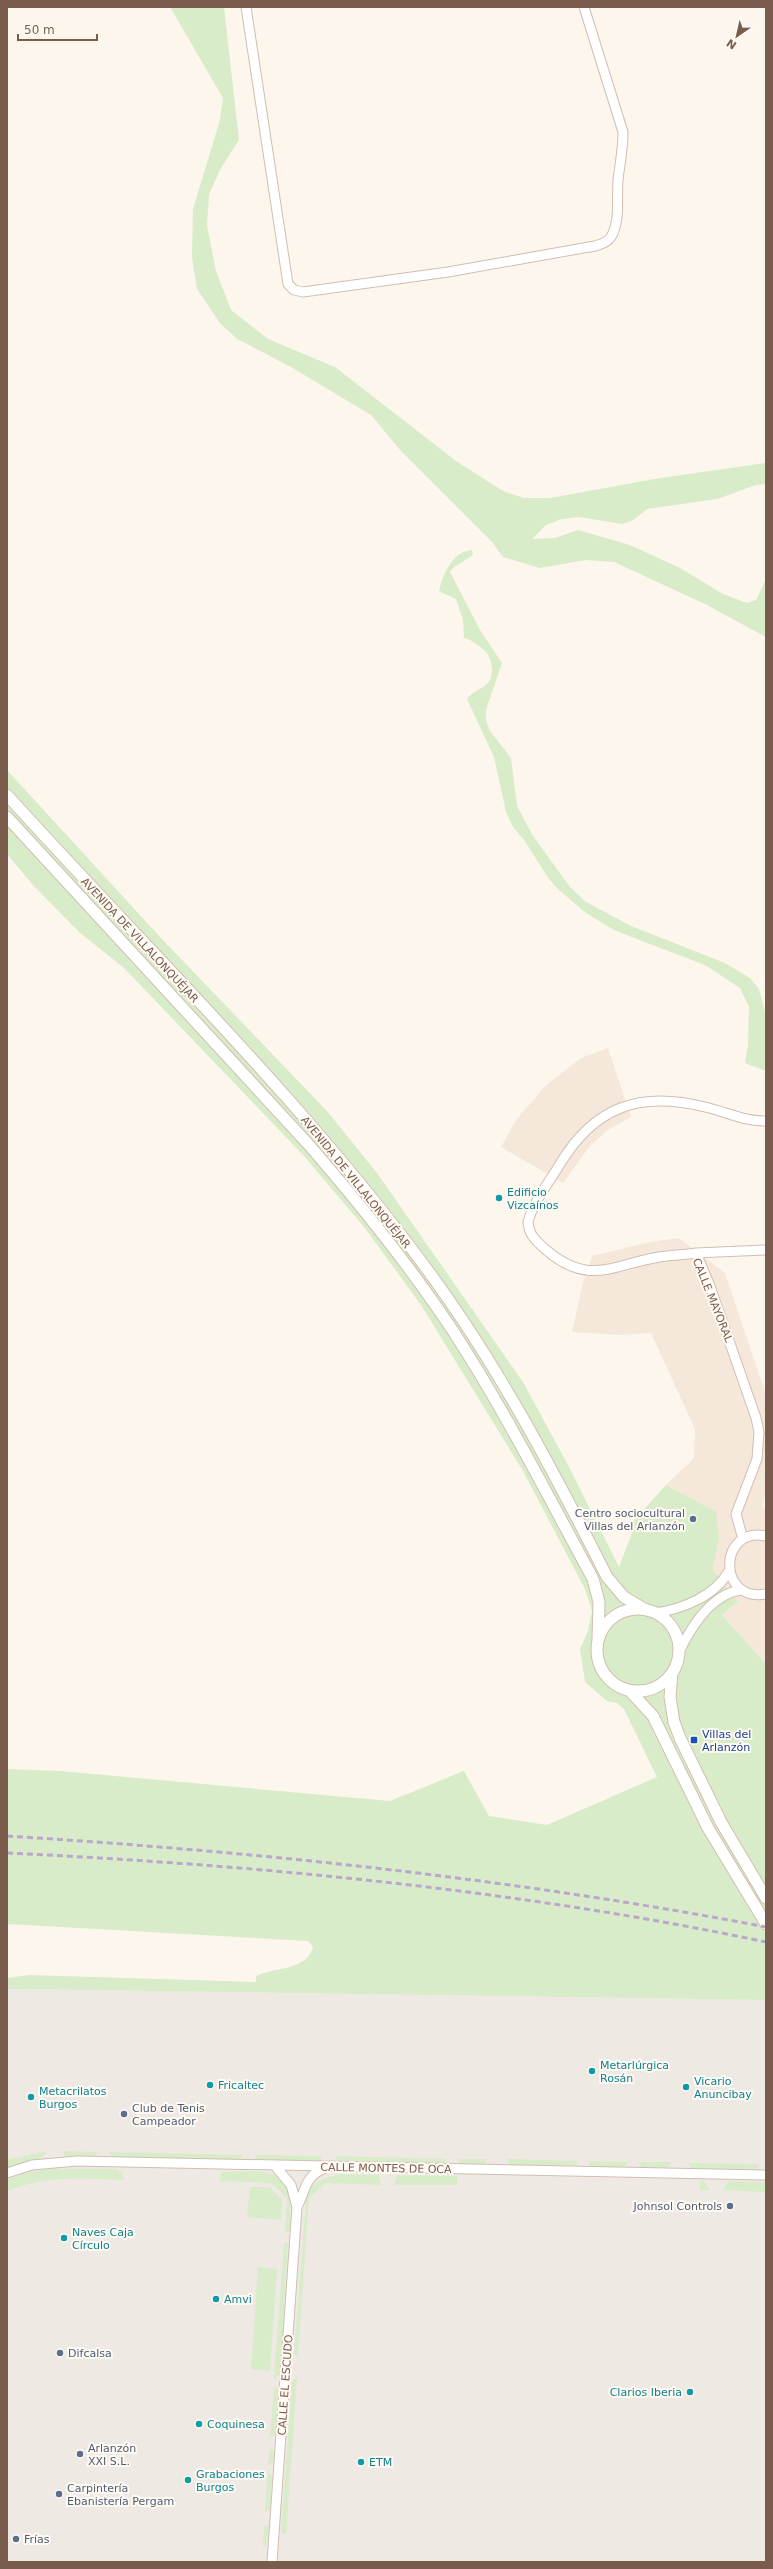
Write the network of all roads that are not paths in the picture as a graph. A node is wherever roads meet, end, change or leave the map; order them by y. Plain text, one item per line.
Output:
1 (246, 7) edge
2 (584, 7) edge
3 (7, 795) edge
4 (7, 817) edge
5 (766, 1121) edge
6 (766, 1250) edge
7 (696, 1253) junction
8 (766, 1536) edge
9 (743, 1540) junction
10 (729, 1571) junction
11 (742, 1590) junction
12 (766, 1594) edge
13 (650, 1611) junction
14 (598, 1640) junction
15 (679, 1652) junction
16 (672, 1673) junction
17 (629, 1690) junction
18 (766, 1898) edge
19 (766, 1924) edge
20 (275, 2166) junction
21 (326, 2168) junction
22 (7, 2173) edge
23 (766, 2174) edge
24 (297, 2207) junction
25 (272, 2562) edge

1 - 2 street
3 - 13 street, AVENIDA DE VILLALONQUÉJAR
4 - 14 street, AVENIDA DE VILLALONQUÉJAR
5 - 7 street, CALLE MAYORAL
6 - 7 street
7 - 9 street, CALLE MAYORAL
8 - 9 street
9 - 10 street
10 - 11 street
10 - 13 street
11 - 12 street
11 - 15 street
13 - 14 street
13 - 15 street
14 - 17 street
15 - 16 street
16 - 17 street
16 - 18 street
17 - 19 street
20 - 21 street, CALLE MONTES DE OCA
20 - 22 street, CALLE MONTES DE OCA
20 - 24 street, CALLE EL ESCUDO
21 - 23 street, CALLE MONTES DE OCA
21 - 24 street, CALLE EL ESCUDO
24 - 25 street, CALLE EL ESCUDO

